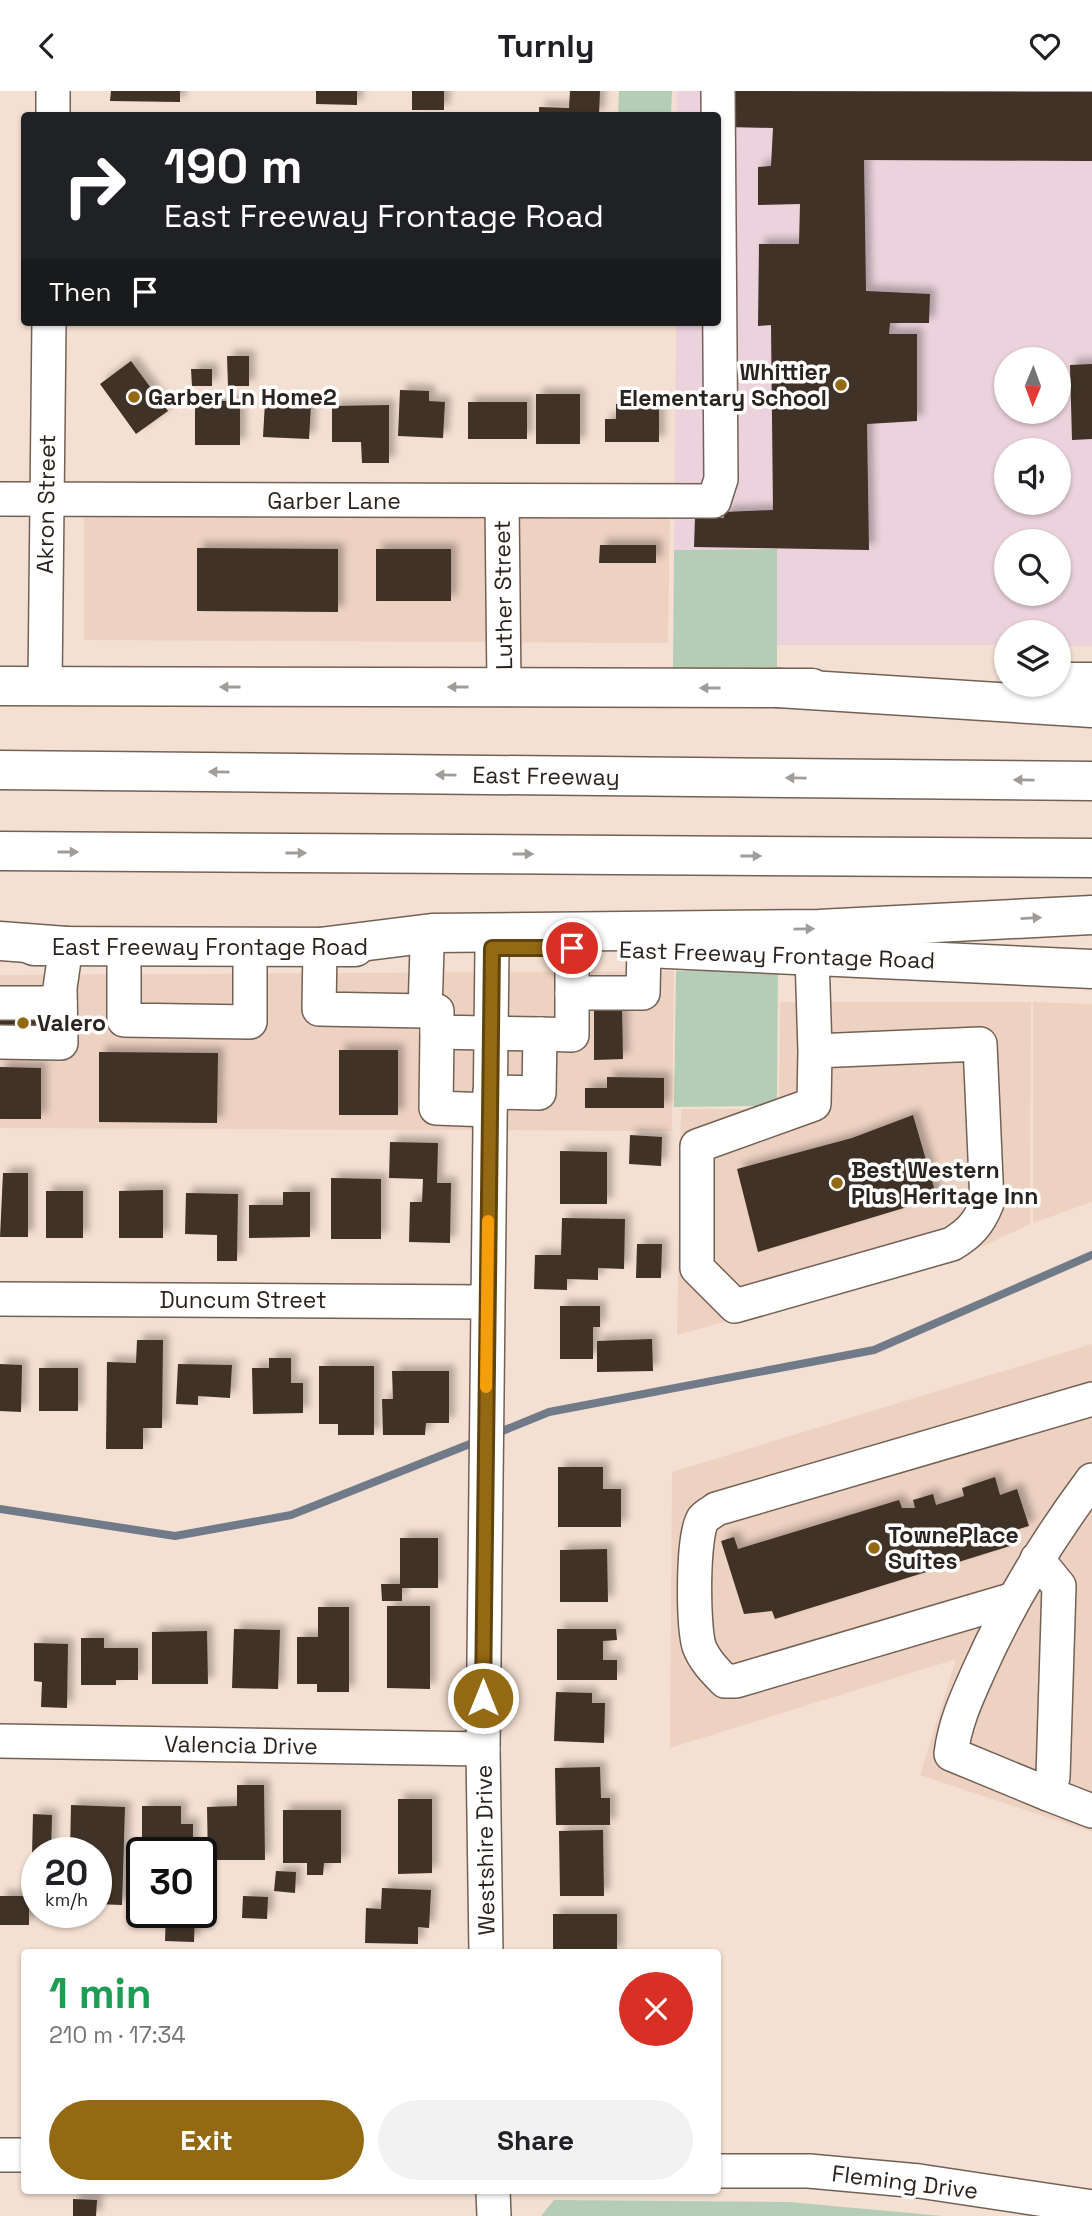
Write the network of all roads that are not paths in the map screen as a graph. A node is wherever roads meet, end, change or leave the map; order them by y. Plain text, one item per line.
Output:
1 (53, 91) edge
2 (718, 91) edge
3 (53, 112) edge
4 (718, 112) edge
5 (49, 326) edge
6 (720, 326) edge
7 (0, 499) edge
8 (46, 500) junction
9 (502, 502) junction
10 (1071, 682) edge
11 (1092, 682) edge
12 (994, 683) edge
13 (0, 686) edge
14 (46, 686) junction
15 (504, 687) junction
16 (778, 688) junction
17 (1092, 708) edge
18 (0, 770) edge
19 (1092, 781) edge
20 (0, 851) edge
21 (1092, 858) edge
22 (1092, 915) edge
23 (0, 941) edge
24 (66, 946) junction
25 (124, 946) junction
26 (0, 947) edge
27 (250, 947) junction
28 (320, 947) junction
29 (427, 948) junction
30 (492, 948) junction
31 (572, 948) junction
32 (644, 948) junction
33 (812, 956) junction
34 (1092, 969) edge
35 (572, 993) junction
36 (0, 1003) edge
37 (60, 1003) junction
38 (431, 1021) junction
39 (491, 1033) junction
40 (540, 1034) junction
41 (0, 1042) edge
42 (815, 1051) junction
43 (490, 1101) junction
44 (0, 1299) edge
45 (487, 1302) junction
46 (1092, 1399) edge
47 (1092, 1480) edge
48 (1037, 1559) junction
49 (1014, 1599) junction
50 (0, 1741) edge
51 (483, 1749) junction
52 (1048, 1794) junction
53 (1092, 1811) edge
54 (486, 1949) edge
55 (0, 2155) edge
56 (21, 2155) edge
57 (721, 2171) edge
58 (494, 2194) edge
59 (1092, 2207) edge
60 (494, 2216) edge

1 - 3 street
2 - 4 street, Garber Lane
5 - 8 street, Akron Street
6 - 9 street, Garber Lane
7 - 8 street, Garber Lane
8 - 9 street, Garber Lane
8 - 14 street, Akron Street
9 - 15 street, Luther Street
10 - 11 main road
12 - 16 main road
13 - 14 main road
15 -> 14 main road
16 -> 15 main road
16 - 17 main road
19 -> 18 main road, East Freeway
20 -> 21 main road
28 -> 22 main road
23 - 24 main road
24 - 25 main road, East Freeway Frontage Road
24 - 26 main road, East Freeway Frontage Road
24 - 37 street
25 - 27 main road, East Freeway Frontage Road
25 - 27 street
27 - 28 main road, East Freeway Frontage Road
28 - 29 main road, East Freeway Frontage Road
28 - 38 street
29 - 30 main road, East Freeway Frontage Road
29 - 38 street
30 - 31 main road, East Freeway Frontage Road
30 - 39 street, Westshire Drive
31 - 32 main road, East Freeway Frontage Road
31 - 35 street
32 - 33 main road, East Freeway Frontage Road
32 - 35 street
33 - 34 main road, East Freeway Frontage Road
33 - 42 street
35 - 40 street
36 - 37 street
37 - 41 street
38 - 39 street
38 - 43 street
39 - 40 street
39 - 43 street, Westshire Drive
40 - 43 street
42 - 42 street
43 - 45 street, Westshire Drive
44 - 45 street, Duncum Street
45 - 51 street, Westshire Drive
46 - 49 street
47 - 48 street
48 - 49 street
48 - 52 street
49 - 52 street
50 - 51 street, Valencia Drive
51 - 54 street, Westshire Drive
52 - 53 street
55 - 56 street
57 - 59 street, Fleming Drive
58 - 60 street

